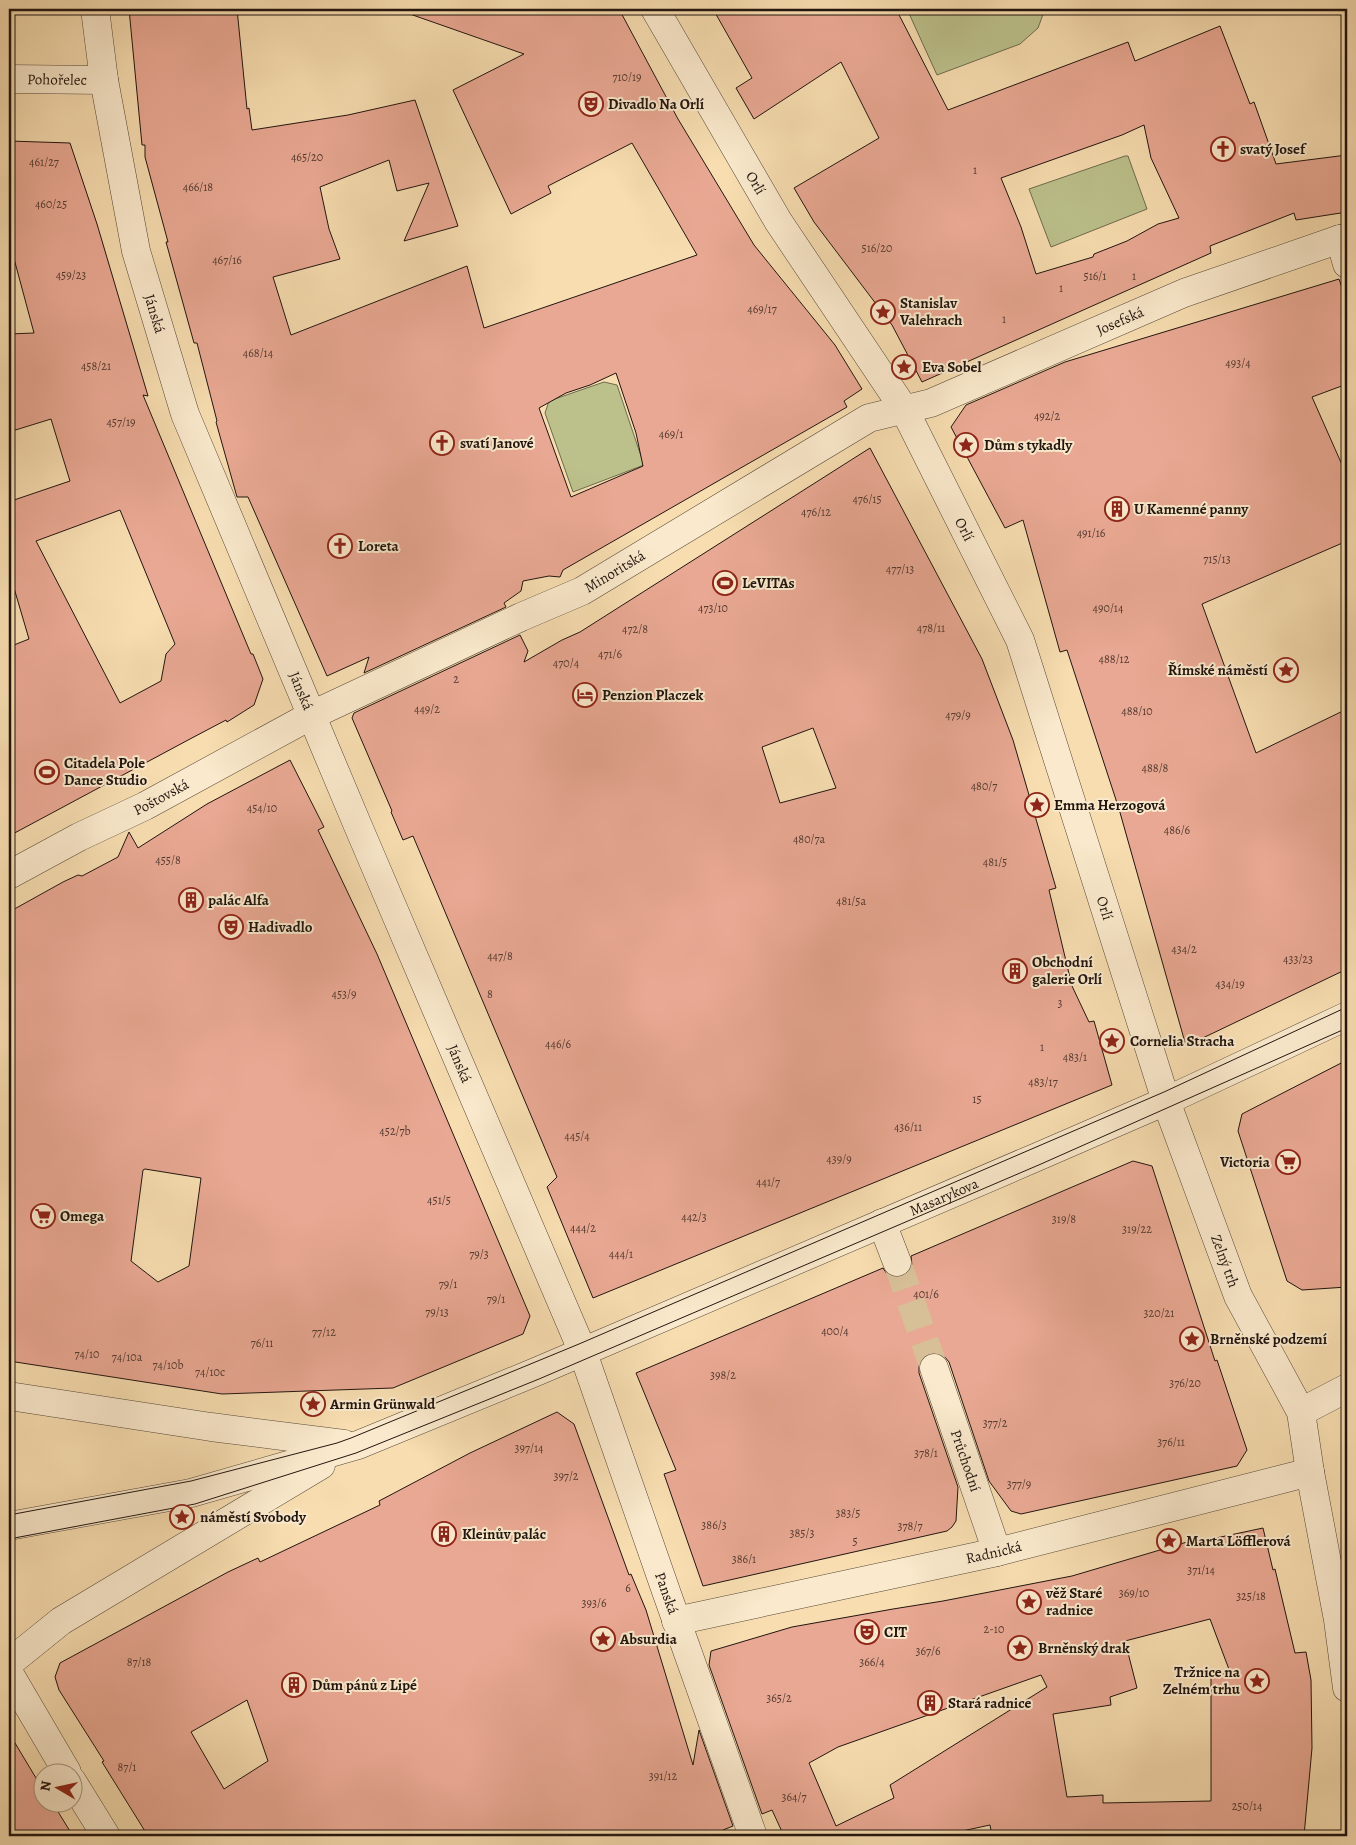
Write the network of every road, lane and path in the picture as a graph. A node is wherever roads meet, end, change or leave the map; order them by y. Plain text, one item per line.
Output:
1 (95, 9) edge
2 (655, 9) edge
3 (9, 79) edge
4 (104, 80) junction
5 (1345, 247) edge
6 (904, 409) junction
7 (312, 715) junction
8 (9, 875) edge
9 (1347, 1016) edge
10 (1166, 1101) junction
11 (882, 1222) junction
12 (897, 1262) tunnel mouth
13 (582, 1350) junction
14 (934, 1368) tunnel mouth
15 (1347, 1388) edge
16 (9, 1396) edge
17 (1301, 1412) junction
18 (358, 1445) junction
19 (1310, 1472) junction
20 (9, 1526) edge
21 (998, 1552) junction
22 (676, 1621) junction
23 (9, 1663) edge
24 (9, 1673) edge
25 (1347, 1688) edge
26 (61, 1762) edge
27 (82, 1798) edge
28 (106, 1836) edge
29 (753, 1836) edge

1 - 4 street, Jánská
2 - 6 street, Orlí
3 - 4 street, Pohořelec
4 - 7 street, Jánská
5 - 6 street, Josefská
6 - 7 street, Minoritská
6 - 10 street, Orlí
7 - 8 street, Poštovská
7 - 13 street, Jánská
9 - 10 street, Masarykova
10 - 11 street, Masarykova
10 - 17 street, Zelný trh
11 - 12 street
11 - 13 street, Masarykova
13 - 18 street, Masarykova
13 - 22 street, Panská
14 - 21 street, Průchodní
15 - 17 street
16 - 18 street
17 - 19 street, Zelný trh
18 - 20 street
18 - 23 street
19 - 21 street, Radnická
19 - 25 street, Zelný trh
21 - 22 street, Radnická
22 - 29 street, Panská
24 - 26 street
27 - 28 street

